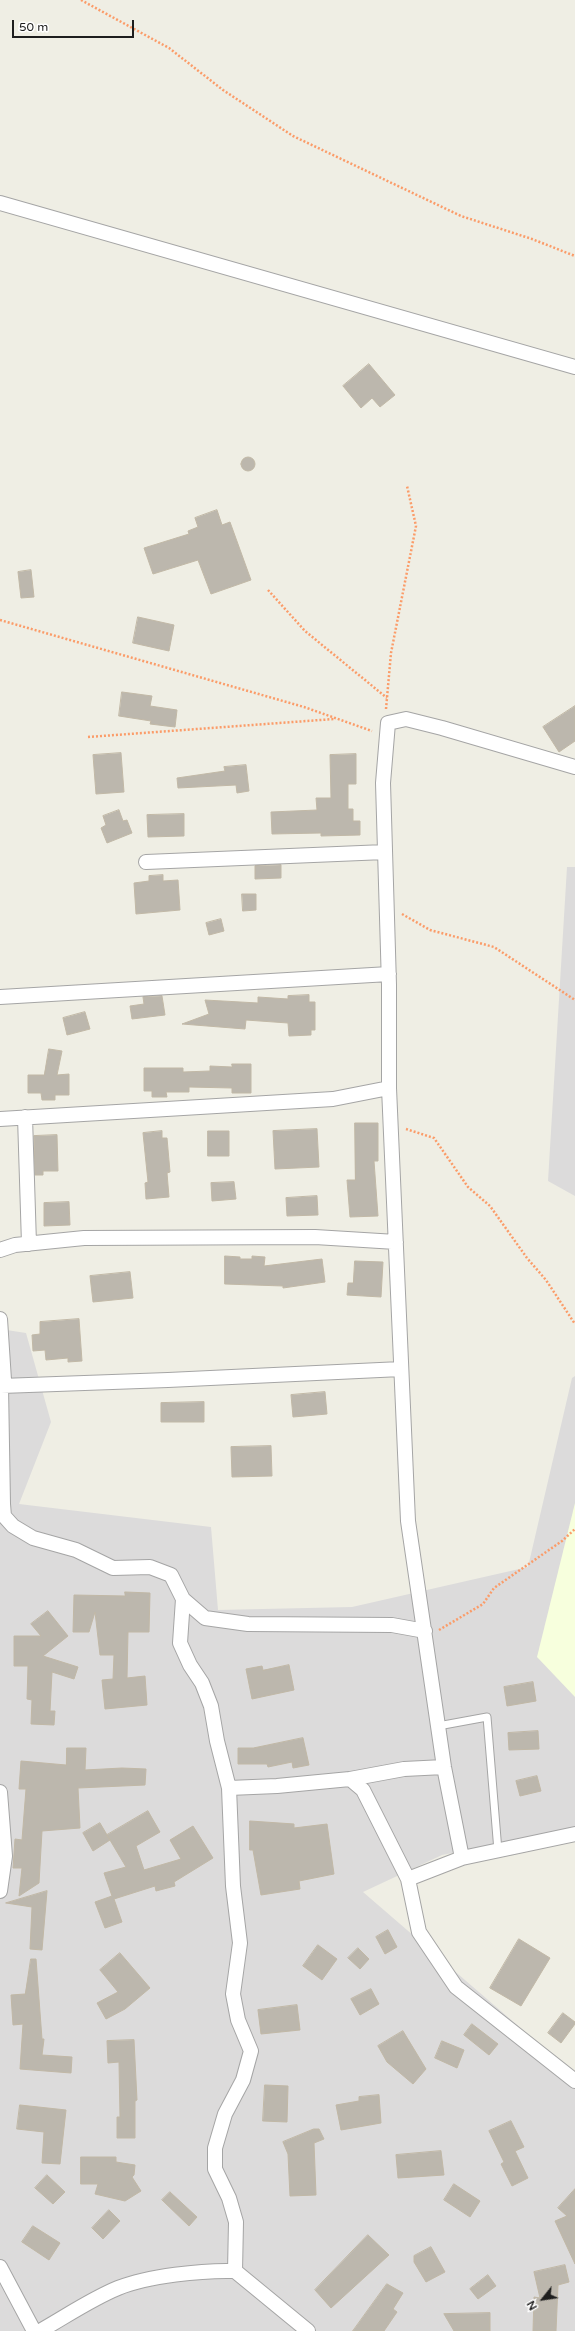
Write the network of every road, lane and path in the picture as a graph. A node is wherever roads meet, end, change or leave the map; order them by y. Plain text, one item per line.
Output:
1 (81, 0) edge
2 (0, 203) edge
3 (575, 256) edge
4 (575, 367) edge
5 (407, 486) dead end
6 (268, 590) dead end
7 (0, 620) edge
8 (387, 699) junction
9 (337, 718) junction
10 (387, 718) junction
11 (88, 737) dead end
12 (575, 767) edge
13 (385, 852) junction
14 (146, 862) dead end
15 (386, 888) junction
16 (389, 974) junction
17 (0, 997) edge
18 (575, 1000) edge
19 (388, 1088) junction
20 (25, 1117) junction
21 (0, 1119) edge
22 (391, 1123) junction
23 (396, 1242) junction
24 (29, 1244) junction
25 (0, 1250) edge
26 (0, 1319) edge
27 (575, 1324) edge
28 (401, 1369) junction
29 (2, 1382) edge
30 (575, 1528) edge
31 (183, 1600) junction
32 (426, 1635) junction
33 (438, 1726) junction
34 (444, 1767) junction
35 (350, 1779) junction
36 (229, 1788) junction
37 (0, 1792) edge
38 (575, 1834) edge
39 (498, 1851) junction
40 (462, 1858) junction
41 (408, 1880) junction
42 (0, 1891) edge
43 (575, 2082) edge
44 (0, 2266) edge
45 (235, 2271) junction
46 (34, 2331) edge
47 (40, 2331) edge
48 (308, 2331) edge

1 - 3 path
2 - 4 street
5 - 8 path
6 - 8 path
7 - 9 path
8 - 10 path
9 - 10 path
9 - 11 path
10 - 12 street
10 - 13 street
13 - 14 street
13 - 15 street
15 - 16 street
15 - 18 path
16 - 17 street
16 - 19 street
19 - 20 street
19 - 22 street
20 - 21 street
20 - 24 street
22 - 23 street
22 - 27 path
23 - 24 street
23 - 28 street
24 - 25 street
26 - 29 street
28 - 29 street
28 - 32 street
29 - 31 street
30 - 32 path
31 - 32 street
31 - 36 street
32 - 33 street
33 - 34 street
33 - 39 lane
34 - 35 street
34 - 40 street
35 - 36 street
35 - 41 street
36 - 45 street
37 - 42 street
38 - 39 street
39 - 40 street
40 - 41 street
41 - 43 street
44 - 46 street
45 - 47 street
45 - 48 street

